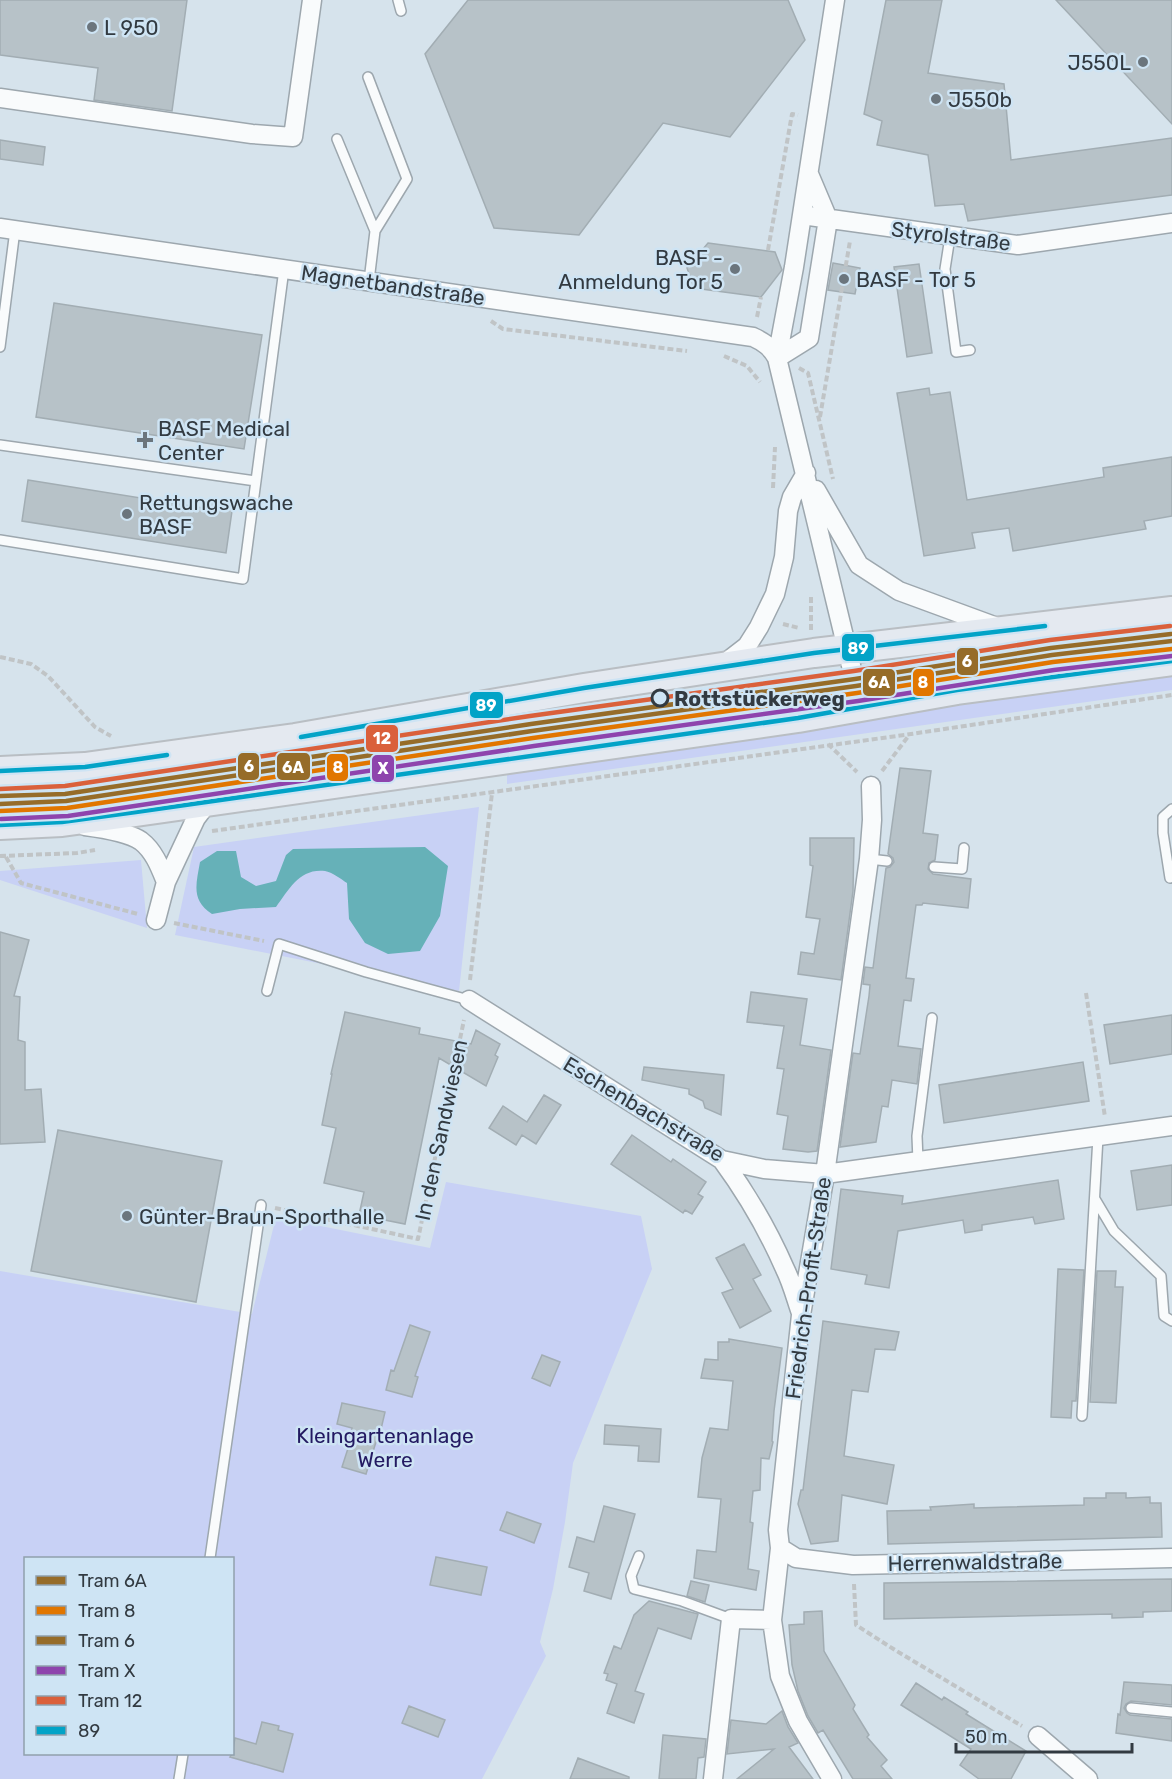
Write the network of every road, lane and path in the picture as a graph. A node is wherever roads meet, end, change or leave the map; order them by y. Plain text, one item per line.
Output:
1 (312, 0) edge
2 (398, 0) edge
3 (836, 0) edge
4 (401, 11) dead end
5 (368, 77) dead end
6 (0, 98) edge
7 (816, 118) junction
8 (337, 139) dead end
9 (808, 172) junction
10 (802, 215) junction
11 (828, 219) junction
12 (853, 223) junction
13 (1172, 223) edge
14 (8, 229) edge
15 (375, 231) junction
16 (950, 237) junction
17 (768, 250) dead end
18 (284, 269) junction
19 (369, 282) junction
20 (484, 317) dead end
21 (0, 347) edge
22 (970, 351) dead end
23 (697, 352) dead end
24 (720, 354) dead end
25 (777, 358) junction
26 (762, 385) dead end
27 (819, 421) junction
28 (775, 441) dead end
29 (0, 446) edge
30 (806, 473) junction
31 (256, 481) junction
32 (836, 490) dead end
33 (772, 495) dead end
34 (0, 540) edge
35 (1172, 610) edge
36 (1008, 631) junction
37 (847, 649) junction
38 (0, 657) edge
39 (1172, 661) edge
40 (717, 668) junction
41 (1172, 695) edge
42 (861, 707) junction
43 (911, 734) junction
44 (118, 736) dead end
45 (828, 745) junction
46 (0, 771) edge
47 (871, 786) junction
48 (492, 793) junction
49 (209, 801) junction
50 (1172, 809) edge
51 (63, 822) junction
52 (0, 825) edge
53 (189, 834) junction
54 (964, 848) dead end
55 (98, 849) dead end
56 (0, 856) edge
57 (934, 867) dead end
58 (1170, 878) dead end
59 (166, 882) junction
60 (156, 920) dead end
61 (267, 991) dead end
62 (1086, 993) dead end
63 (469, 1000) junction
64 (932, 1018) dead end
65 (1172, 1126) edge
66 (1103, 1136) junction
67 (722, 1160) junction
68 (918, 1161) junction
69 (825, 1174) junction
70 (1095, 1199) junction
71 (261, 1204) joint
72 (801, 1315) junction
73 (1172, 1322) edge
74 (1082, 1416) dead end
75 (780, 1548) junction
76 (639, 1556) dead end
77 (210, 1557) edge
78 (1172, 1557) edge
79 (853, 1565) junction
80 (731, 1619) junction
81 (772, 1620) junction
82 (1131, 1708) dead end
83 (1172, 1712) edge
84 (1038, 1736) joint
85 (183, 1755) edge
86 (179, 1779) edge
87 (713, 1779) edge
88 (832, 1779) edge
89 (1088, 1779) edge

1 - 6 street
2 - 4 lane
3 - 7 street
5 - 15 lane
7 - 9 street
7 - 17 path
8 - 15 lane
9 - 10 street
9 - 11 street
10 - 11 street, Styrolstraße
10 - 25 street
11 - 12 street, Styrolstraße
11 - 25 street
12 - 16 street, Styrolstraße
12 - 27 path
13 - 16 street, Styrolstraße
14 - 18 street, Magnetbandstraße
14 - 21 lane
15 - 19 lane
16 - 22 lane
18 - 19 street, Magnetbandstraße
18 - 31 lane
19 - 25 street, Magnetbandstraße
20 - 23 path
24 - 26 path
25 - 27 path
25 - 30 street
27 - 32 path
28 - 33 path
29 - 31 lane
30 - 36 street
30 - 37 street
30 - 40 street
31 - 34 lane
35 - 36 main road
36 - 37 main road
37 - 40 main road
37 - 42 street
38 - 44 path
39 - 42 main road
40 - 46 main road
41 - 43 path
42 - 49 main road
43 - 45 path
43 - 47 path
45 - 47 path
45 - 48 path
47 - 69 street, Friedrich-Profit-Straße
48 - 53 path
48 - 63 path, In den Sandwiesen
49 - 51 main road
49 - 53 street
50 - 58 lane
51 - 52 main road
51 - 59 street
53 - 59 street
54 - 57 lane
55 - 56 path
59 - 60 street
61 - 63 lane, Eschenbachstraße
62 - 66 path
63 - 67 street, Eschenbachstraße
63 - 71 path, In den Sandwiesen
64 - 68 lane
65 - 66 street, Eschenbachstraße
66 - 68 street, Eschenbachstraße
66 - 70 lane
67 - 69 street, Eschenbachstraße
67 - 72 street
68 - 69 street, Eschenbachstraße
69 - 72 street, Friedrich-Profit-Straße
70 - 73 lane
70 - 74 lane
71 - 77 lane
72 - 75 street, Friedrich-Profit-Straße
75 - 79 street, Herrenwaldstraße
75 - 81 street, Friedrich-Profit-Straße
76 - 80 lane
78 - 79 street, Herrenwaldstraße
79 - 84 path
80 - 81 street
80 - 87 street
81 - 88 street, Friedrich-Profit-Straße
82 - 83 lane
84 - 89 street
85 - 86 lane

